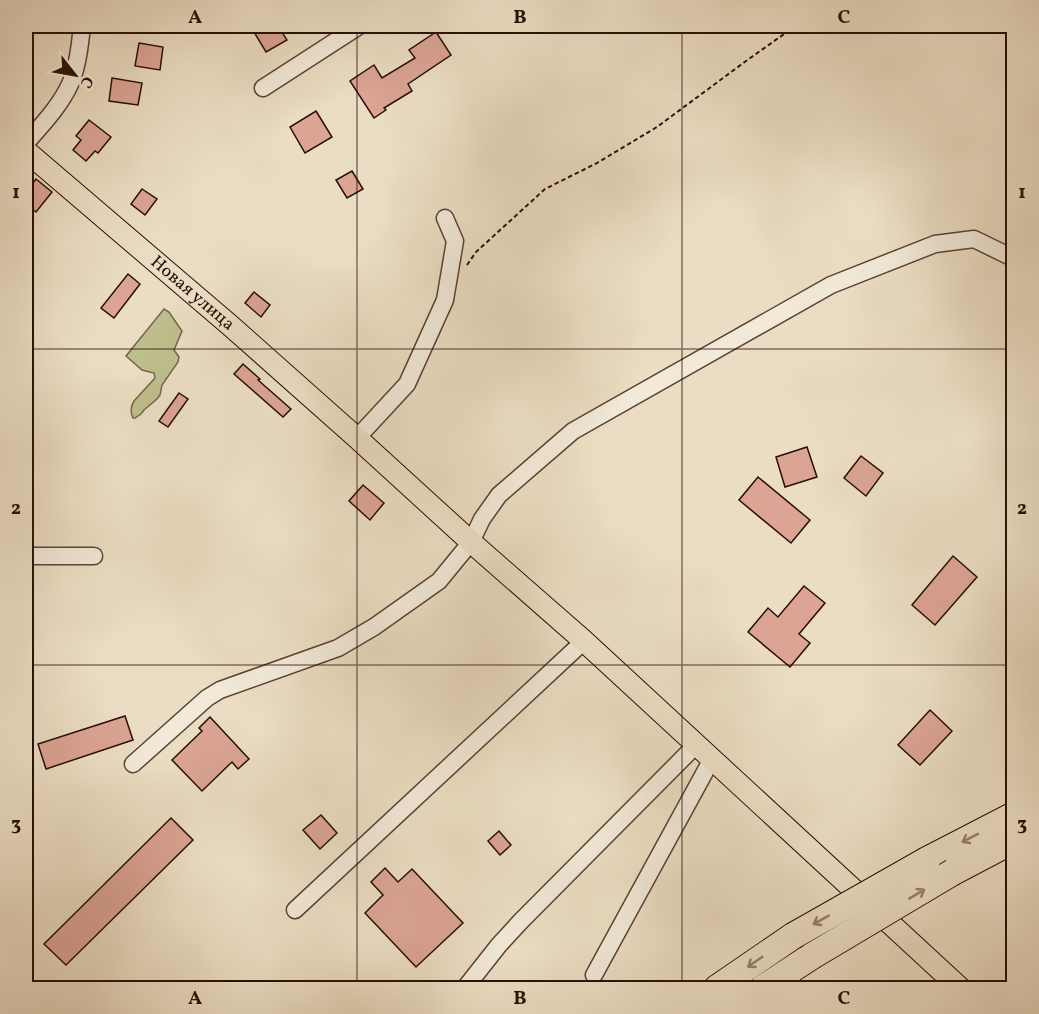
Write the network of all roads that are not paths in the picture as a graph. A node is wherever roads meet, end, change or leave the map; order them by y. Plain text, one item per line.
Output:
1 (82, 26) edge
2 (359, 26) edge
3 (263, 87) dead end
4 (26, 143) edge
5 (26, 151) edge
6 (446, 218) dead end
7 (1014, 260) edge
8 (357, 438) junction
9 (471, 542) junction
10 (94, 555) dead end
11 (26, 556) edge
12 (585, 640) junction
13 (704, 752) junction
14 (133, 764) dead end
15 (1014, 815) edge
16 (1014, 840) edge
17 (295, 910) dead end
18 (594, 975) dead end
19 (465, 988) edge
20 (717, 988) edge
21 (763, 988) edge
22 (960, 988) edge

1 - 4 street
2 - 3 street
5 - 8 main road, Новая улица
6 - 8 street
7 - 9 street
8 - 9 main road, Новая улица
9 - 12 main road, Новая улица
9 - 14 street
10 - 11 street
12 - 13 main road, Новая улица
12 - 17 street
13 - 18 street
13 - 19 street
13 - 22 main road, Новая улица
15 -> 20 highway, bridge
21 -> 16 highway, bridge

